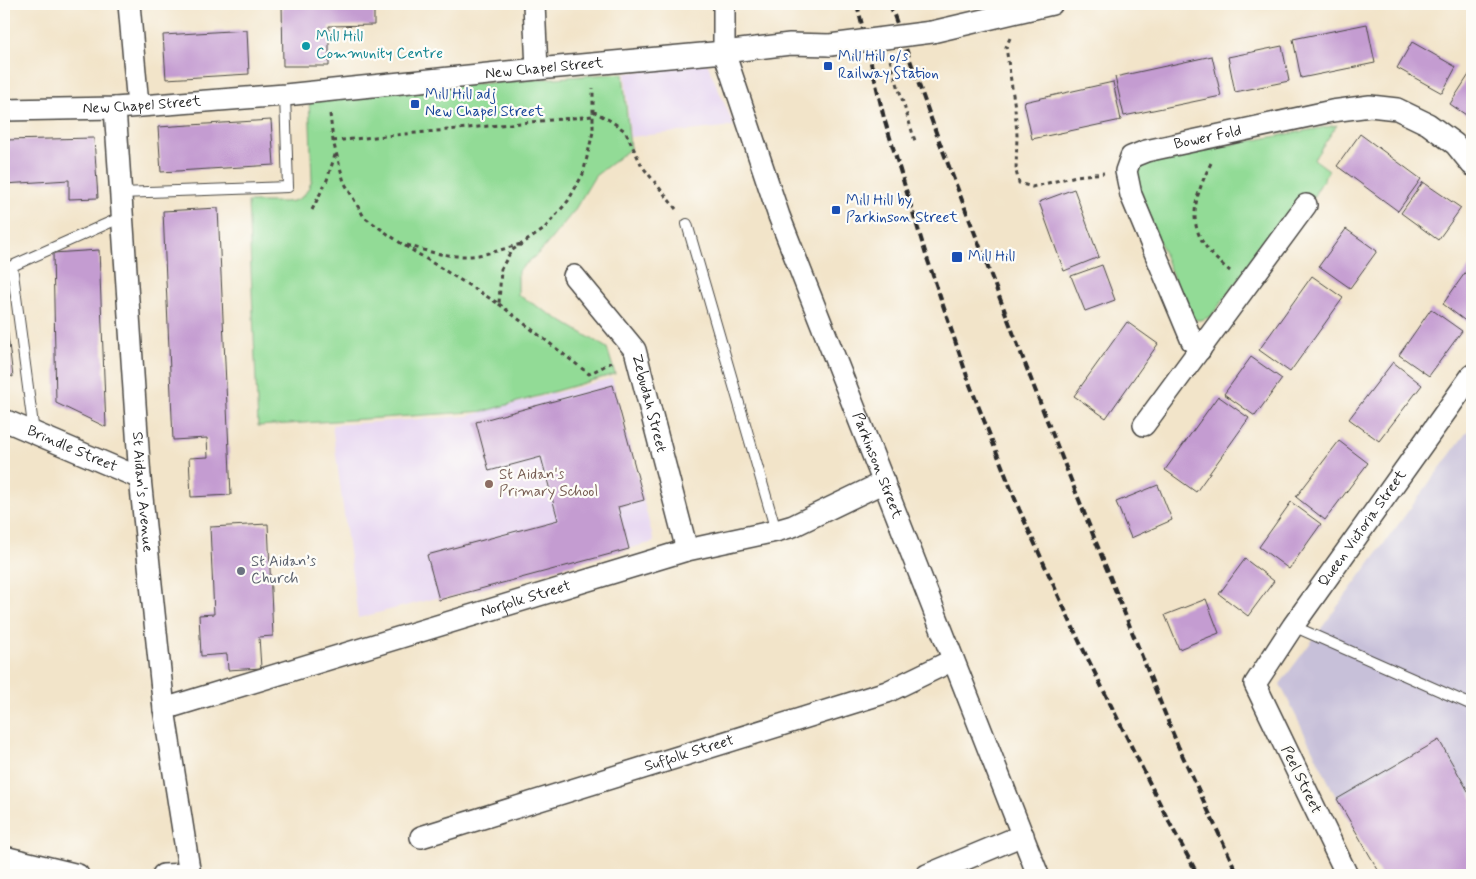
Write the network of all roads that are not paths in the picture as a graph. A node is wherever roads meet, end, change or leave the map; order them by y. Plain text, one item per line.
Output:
1 (129, 4) edge
2 (534, 4) edge
3 (724, 4) edge
4 (1052, 4) edge
5 (724, 52) junction
6 (537, 69) junction
7 (285, 95) junction
8 (138, 106) junction
9 (115, 108) junction
10 (4, 110) edge
11 (1472, 165) edge
12 (120, 193) junction
13 (1306, 205) dead end
14 (122, 217) junction
15 (687, 224) road end
16 (12, 266) junction
17 (4, 275) edge
18 (574, 276) dead end
19 (1200, 350) junction
20 (1472, 375) edge
21 (4, 420) edge
22 (1144, 425) dead end
23 (34, 433) junction
24 (140, 478) junction
25 (884, 482) junction
26 (776, 531) junction
27 (687, 550) junction
28 (1293, 626) junction
29 (954, 660) junction
30 (1255, 684) joint
31 (1472, 705) edge
32 (164, 709) junction
33 (1023, 836) junction
34 (421, 837) dead end
35 (4, 858) edge
36 (78, 875) edge
37 (163, 875) edge
38 (190, 875) edge
39 (926, 875) edge
40 (1038, 875) edge
41 (1347, 875) edge

1 - 8 street
2 - 6 street
3 - 5 street, Parkinson Street
4 - 5 street, New Chapel Street, bridge
5 - 6 street, New Chapel Street
5 - 25 street, Parkinson Street
6 - 7 street, New Chapel Street
7 - 8 street, New Chapel Street
7 - 12 lane
8 - 9 street, New Chapel Street
9 - 10 street, New Chapel Street
9 - 12 street, St Aidan's Avenue
11 - 19 street, Bower Fold
12 - 14 street, St Aidan's Avenue
13 - 19 street
14 - 16 lane
14 - 24 street, St Aidan's Avenue
15 - 26 lane
16 - 17 lane
16 - 23 lane
18 - 27 street, Zebudah Street
19 - 22 street
20 - 28 street, Queen Victoria Street
21 - 23 street, Brindle Street
23 - 24 street, Brindle Street
24 - 32 street, St Aidan's Avenue
25 - 26 street, Norfolk Street
25 - 29 street, Parkinson Street
26 - 27 street, Norfolk Street
27 - 32 street, Norfolk Street
28 - 30 street, Queen Victoria Street
28 - 31 lane
29 - 33 street, Parkinson Street
29 - 34 street, Suffolk Street
30 - 41 street, Peel Street
32 - 38 street, St Aidan's Avenue
33 - 39 street
33 - 40 street, Parkinson Street
35 - 36 street
37 - 38 street

